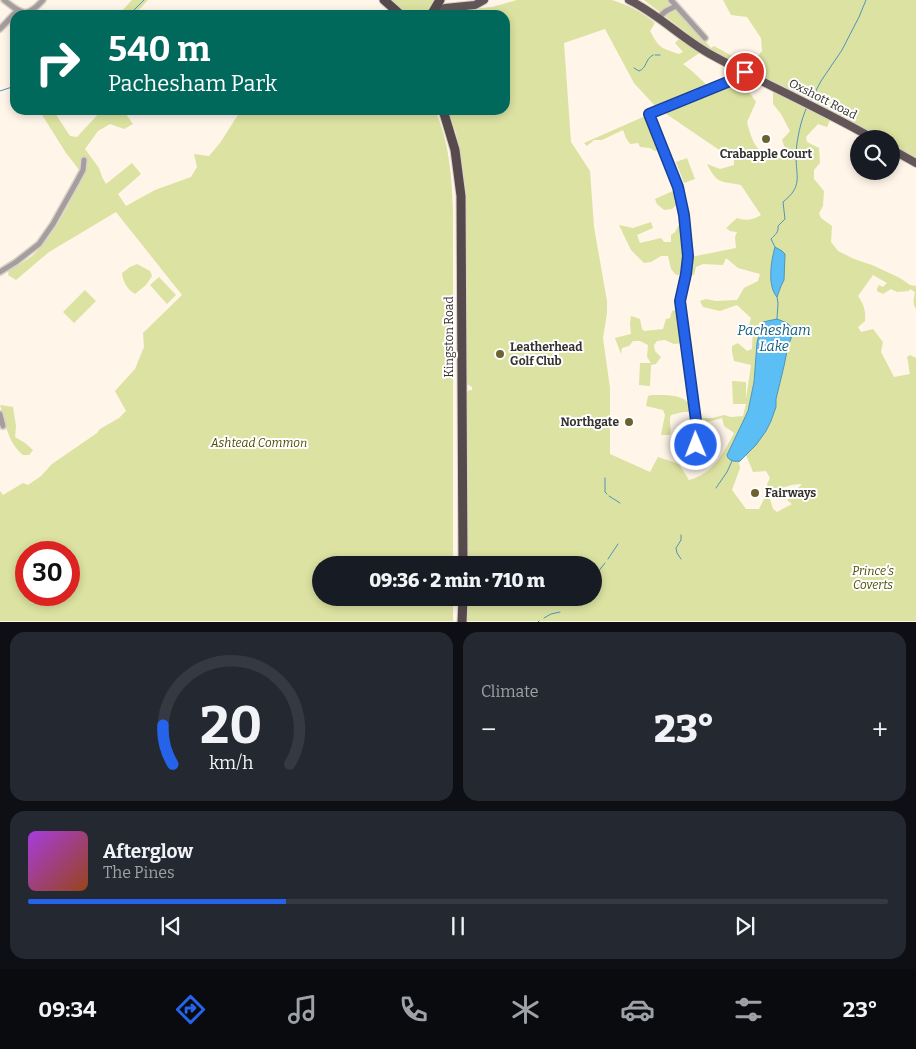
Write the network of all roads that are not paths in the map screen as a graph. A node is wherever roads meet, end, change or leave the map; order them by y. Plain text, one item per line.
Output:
1 (4, 0) edge
2 (43, 0) edge
3 (380, 0) edge
4 (384, 0) edge
5 (484, 0) edge
6 (629, 0) edge
7 (671, 0) edge
8 (676, 6) junction
9 (16, 10) edge
10 (33, 10) edge
11 (393, 10) edge
12 (394, 10) edge
13 (441, 10) edge
14 (10, 18) edge
15 (658, 18) junction
16 (0, 29) edge
17 (705, 38) dead end
18 (745, 72) junction
19 (444, 115) edge
20 (859, 130) edge
21 (900, 154) edge
22 (84, 160) dead end
23 (916, 163) edge
24 (0, 272) edge
25 (0, 414) edge
26 (3, 426) dead end
27 (696, 445) dead end
28 (463, 556) edge
29 (463, 606) edge
30 (462, 622) edge

1 - 9 street
2 - 10 street
3 - 11 highway
4 - 12 highway
5 - 13 main road
6 - 15 main road, Oxshott Road
7 - 8 street
8 - 15 street
8 - 17 street
14 - 16 street
15 - 18 main road, Oxshott Road
18 - 20 main road, Oxshott Road
18 - 27 street
19 - 28 highway, Kingston Road
21 - 23 main road
22 - 24 street
25 - 26 street
29 - 30 highway

